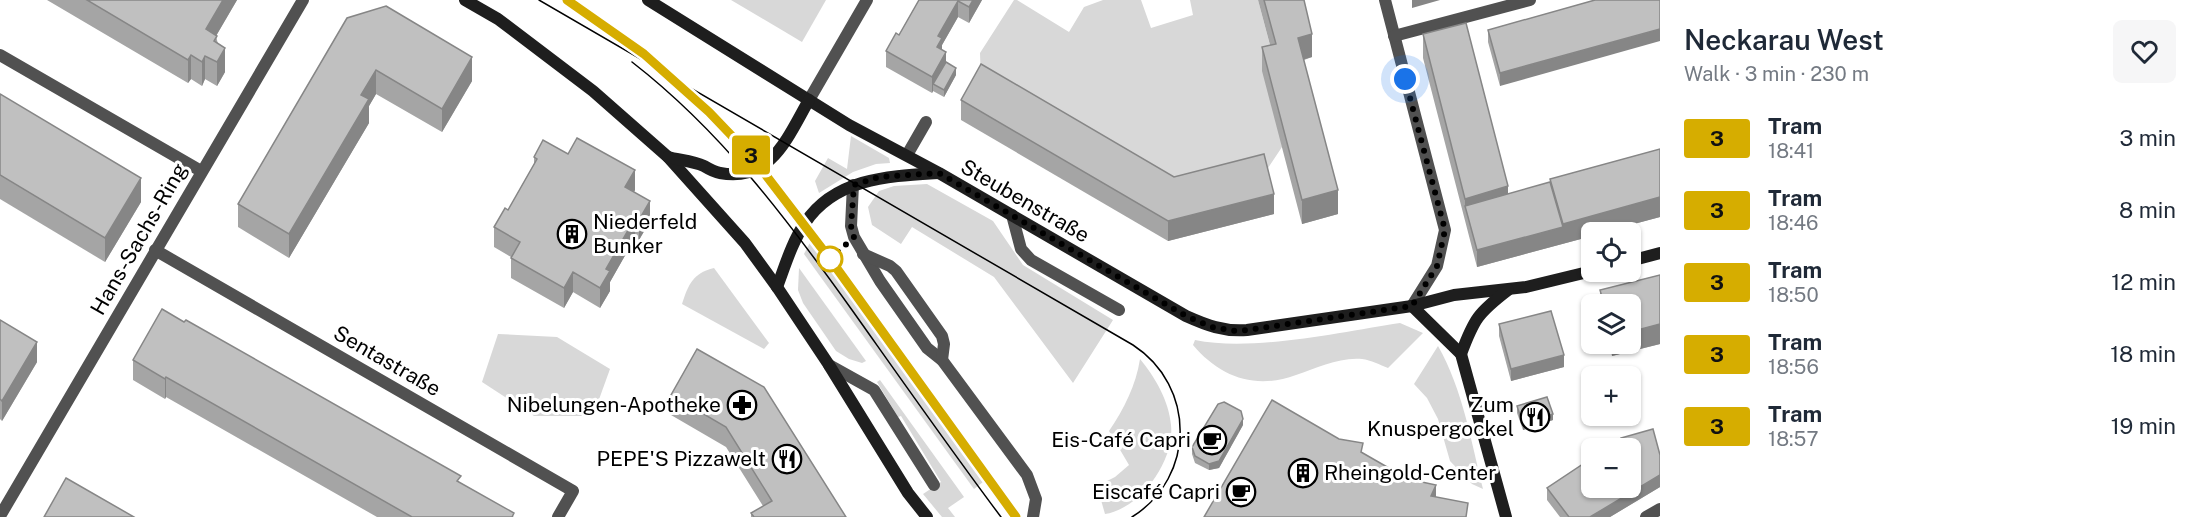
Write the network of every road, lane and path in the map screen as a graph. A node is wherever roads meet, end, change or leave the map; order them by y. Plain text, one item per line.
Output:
1 (303, 0) edge
2 (465, 0) edge
3 (648, 0) edge
4 (867, 0) edge
5 (1385, 0) edge
6 (1530, 0) edge
7 (1394, 36) junction
8 (0, 55) edge
9 (809, 100) junction
10 (926, 122) dead end
11 (907, 155) junction
12 (668, 157) junction
13 (201, 171) junction
14 (939, 173) junction
15 (854, 185) junction
16 (1012, 215) junction
17 (155, 250) junction
18 (1660, 253) edge
19 (863, 254) junction
20 (1641, 258) edge
21 (1581, 273) edge
22 (777, 287) junction
23 (1509, 290) junction
24 (1412, 306) junction
25 (1119, 310) dead end
26 (1461, 354) junction
27 (942, 360) junction
28 (829, 365) junction
29 (934, 485) dead end
30 (5, 495) edge
31 (1660, 509) edge
32 (0, 516) edge
33 (558, 517) edge
34 (927, 517) edge
35 (1033, 517) edge
36 (1506, 517) edge
37 (1647, 517) edge

1 - 13 street, Hans-Sachs-Ring
2 - 12 street
3 - 9 street, Steubenstraße
4 - 9 street
5 - 7 street
6 - 7 street
7 - 24 street
8 - 13 street
9 - 11 street, Steubenstraße
9 - 12 street
10 - 11 street
11 - 14 street, Steubenstraße
12 - 22 street
13 - 17 street, Hans-Sachs-Ring
14 - 15 street
14 - 16 street, Steubenstraße
15 - 19 street
15 - 22 street
16 - 24 street, Steubenstraße
16 - 25 street
17 - 30 street, Hans-Sachs-Ring
17 - 33 street, Sentastraße
18 - 20 street
19 - 27 street
19 - 27 street
21 - 23 street, Steubenstraße
22 - 28 street
23 - 24 street, Steubenstraße
23 - 26 street
24 - 26 street
26 - 36 street
27 - 35 street
28 - 29 street
28 - 34 street
30 - 32 street, Hans-Sachs-Ring
31 - 37 street

